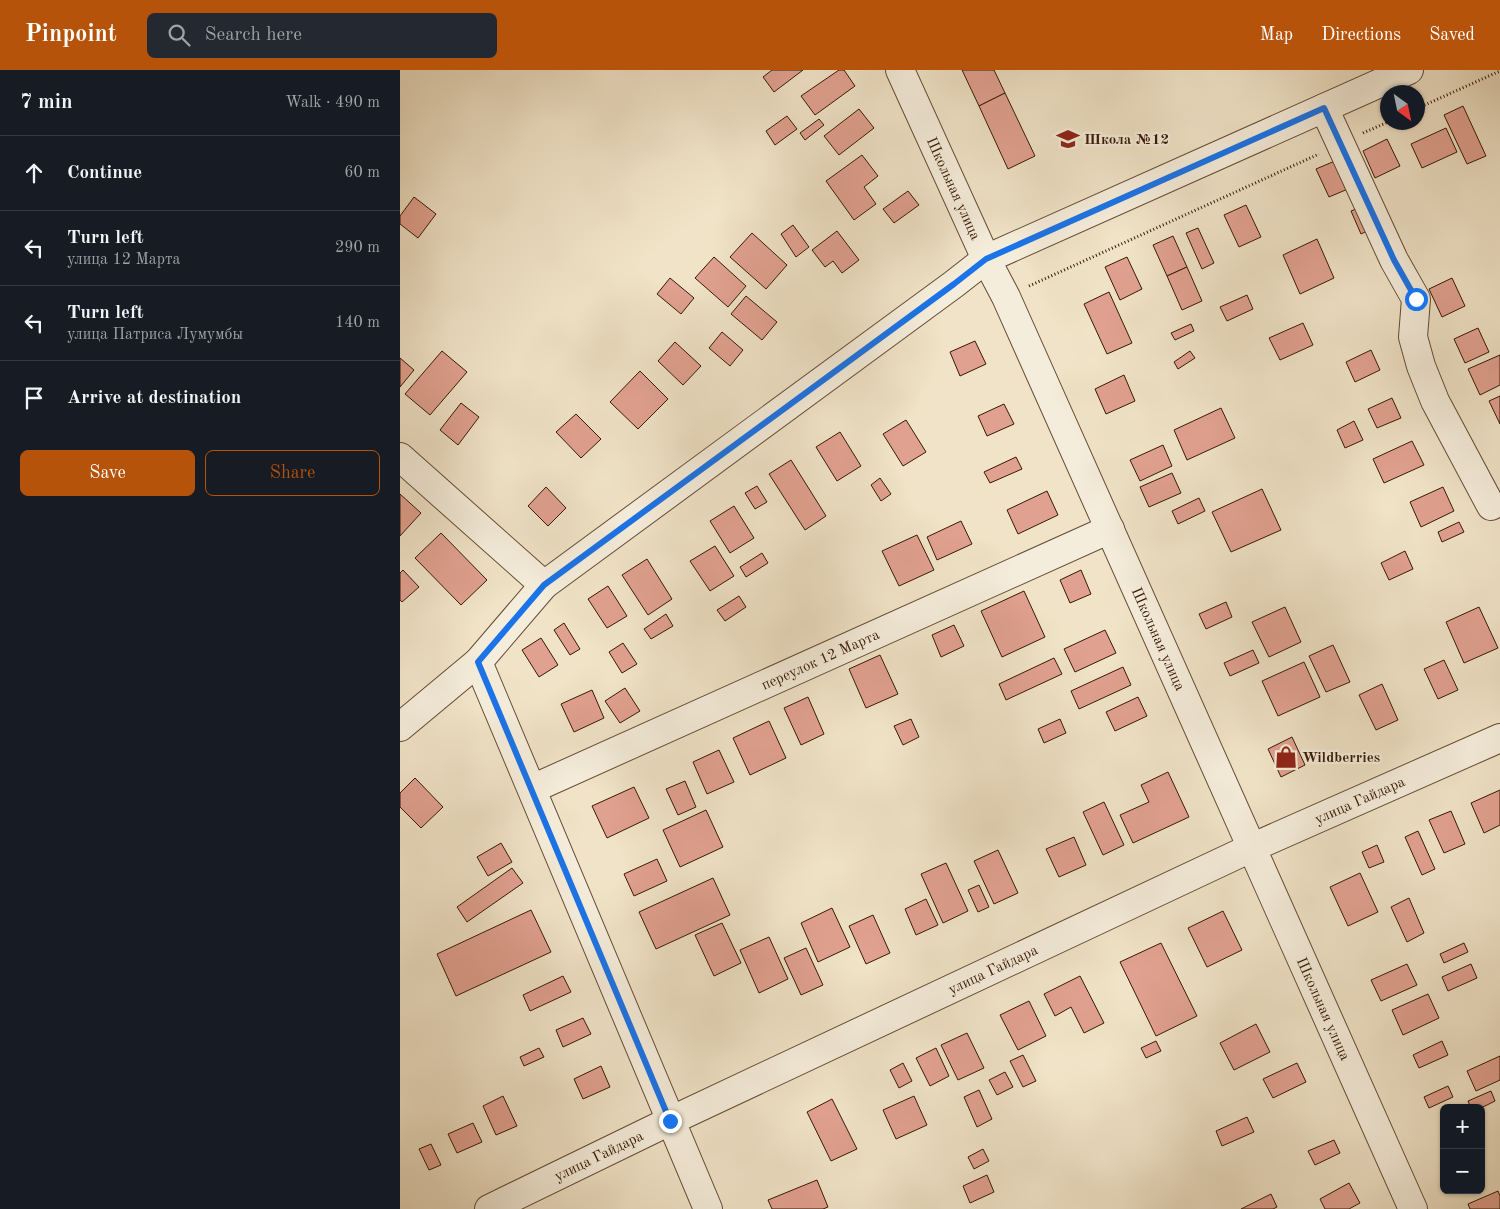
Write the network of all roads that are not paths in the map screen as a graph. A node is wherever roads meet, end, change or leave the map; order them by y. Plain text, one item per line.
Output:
1 (900, 70) edge
2 (1409, 70) edge
3 (1324, 108) junction
4 (986, 259) junction
5 (400, 457) edge
6 (1491, 506) dead end
7 (1110, 529) junction
8 (544, 585) junction
9 (478, 662) junction
10 (400, 727) edge
11 (1500, 738) edge
12 (532, 789) junction
13 (1251, 848) junction
14 (670, 1121) junction
15 (489, 1209) edge
16 (708, 1209) edge
17 (1413, 1209) edge

1 - 4 street, Школьная улица
2 - 3 street
3 - 4 street
3 - 6 street
4 - 7 street, Школьная улица
4 - 8 street
5 - 8 street
7 - 12 street, переулок 12 Марта
7 - 13 street, Школьная улица
8 - 9 street
9 - 10 street
9 - 12 street
11 - 13 street, улица Гайдара
12 - 14 street
13 - 14 street, улица Гайдара
13 - 17 street, Школьная улица
14 - 15 street, улица Гайдара
14 - 16 street

